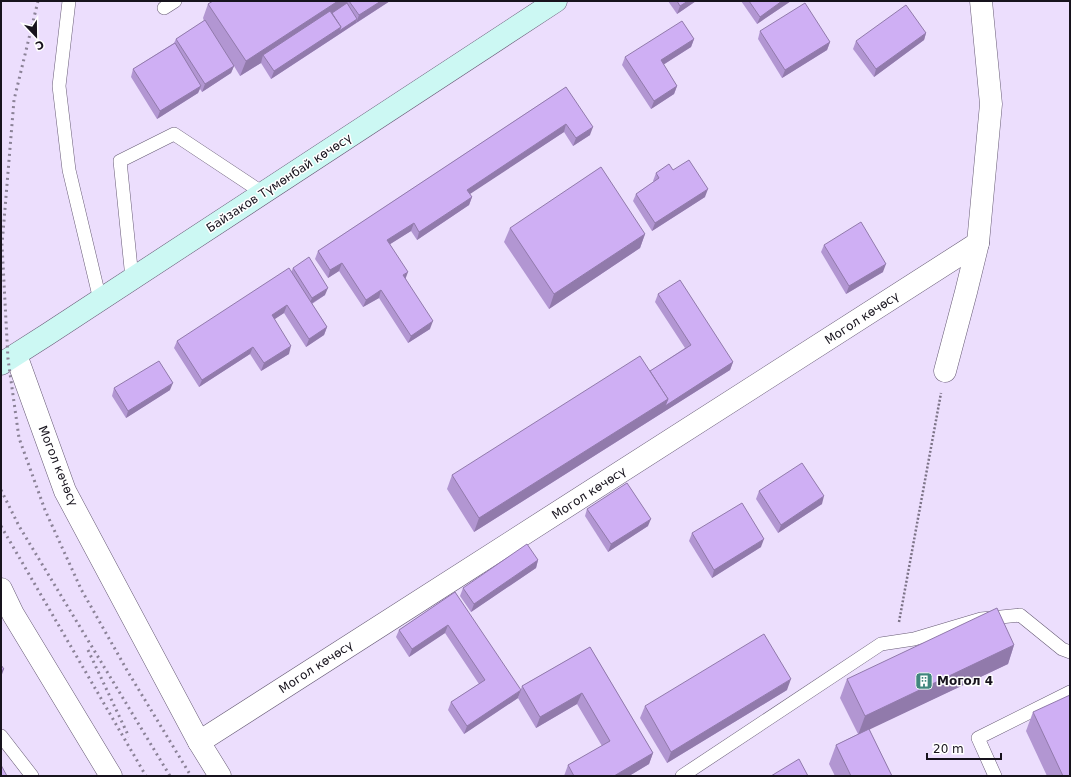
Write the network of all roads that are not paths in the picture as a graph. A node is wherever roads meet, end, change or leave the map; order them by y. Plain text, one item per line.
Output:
1 (69, 1) edge
2 (175, 1) edge
3 (556, 1) edge
4 (980, 1) edge
5 (164, 8) dead end
6 (263, 193) junction
7 (978, 244) junction
8 (132, 278) junction
9 (100, 300) junction
10 (8, 359) edge
11 (945, 371) road end
12 (1, 590) edge
13 (1070, 652) edge
14 (1070, 692) edge
15 (1, 736) edge
16 (199, 742) junction
17 (32, 776) edge
18 (111, 776) edge
19 (220, 776) edge
20 (682, 776) edge
21 (995, 776) edge

1 - 9 lane
2 - 5 lane
3 - 6 main road, Байзаков Түмөнбай көчөсү
4 - 7 street
6 - 8 main road, Байзаков Түмөнбай көчөсү
6 - 8 lane
7 - 11 street
7 - 16 street, Могол көчөсү
8 - 9 main road, Байзаков Түмөнбай көчөсү
9 - 10 main road, Байзаков Түмөнбай көчөсү
10 - 16 street, Могол көчөсү
12 - 18 street
13 - 20 lane
14 - 21 lane
15 - 17 lane
16 - 19 street, Могол көчөсү

